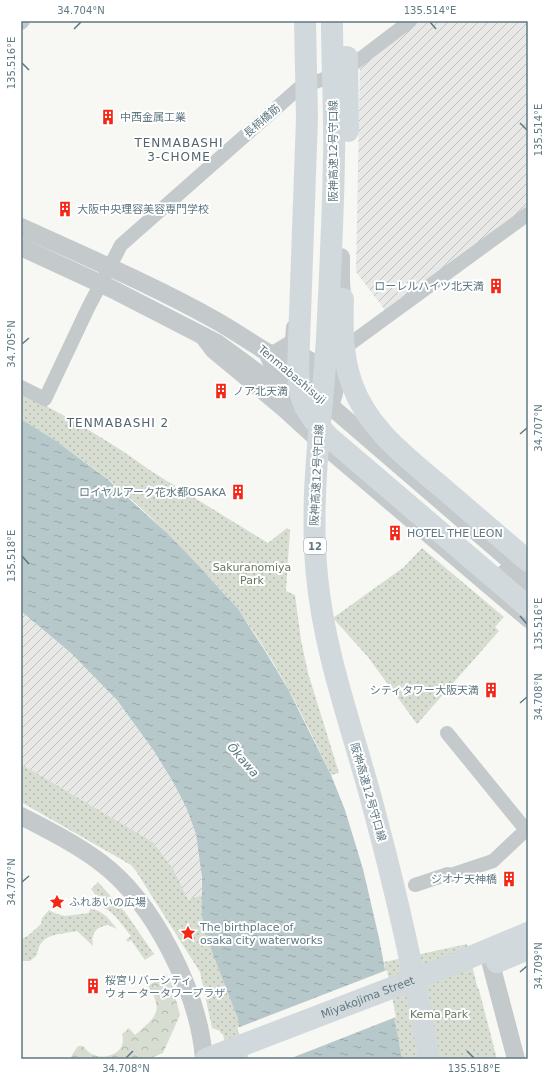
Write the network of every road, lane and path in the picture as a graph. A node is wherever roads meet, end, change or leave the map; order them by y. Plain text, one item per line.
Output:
1 (300, 21) edge
2 (305, 21) edge
3 (318, 21) edge
4 (332, 21) edge
5 (338, 21) edge
6 (410, 21) edge
7 (343, 72) junction
8 (300, 88) junction
9 (528, 214) edge
10 (21, 227) edge
11 (21, 247) edge
12 (109, 268) junction
13 (101, 284) junction
14 (199, 334) junction
15 (292, 341) junction
16 (349, 347) junction
17 (271, 352) junction
18 (21, 387) edge
19 (337, 390) junction
20 (325, 413) junction
21 (379, 422) junction
22 (528, 547) edge
23 (528, 561) edge
24 (528, 576) edge
25 (525, 600) edge
26 (528, 622) edge
27 (447, 733) dead end
28 (21, 816) edge
29 (526, 832) edge
30 (415, 886) dead end
31 (528, 932) edge
32 (528, 949) edge
33 (480, 960) junction
34 (236, 1055) edge
35 (206, 1059) edge
36 (414, 1059) edge
37 (429, 1059) edge
38 (516, 1059) edge

1 - 8 street
2 - 25 main road
3 - 36 main road, 阪神高速12号守口線 / 12
4 - 37 main road, 阪神高速12号守口線 / 12
5 - 7 street
5 - 23 main road
6 - 7 street, 長柄橋筋
7 - 8 street, 長柄橋筋
7 - 16 street
8 - 12 street, 長柄橋筋
8 - 15 street
9 - 16 street
10 - 12 street, Tenmabashisuji
11 - 13 street, Tenmabashisuji
12 - 13 street, 長柄橋筋
12 - 17 street, Tenmabashisuji
13 - 14 street, Tenmabashisuji
13 - 18 street, 長柄橋筋
14 - 20 street, Tenmabashisuji
14 - 26 street
15 - 16 street
15 - 17 street
16 - 19 street
16 - 21 street
17 - 19 street
17 - 20 street, Tenmabashisuji
19 - 20 street
19 - 21 street
20 - 24 street, Tenmabashisuji
20 - 25 street, Tenmabashisuji
21 - 22 street
27 - 29 street
28 - 35 street
29 - 30 street
31 - 33 main road, Miyakojima Street
32 - 33 main road, Miyakojima Street
33 - 34 main road, Miyakojima Street
33 - 38 street
34 - 35 main road, Miyakojima Street

